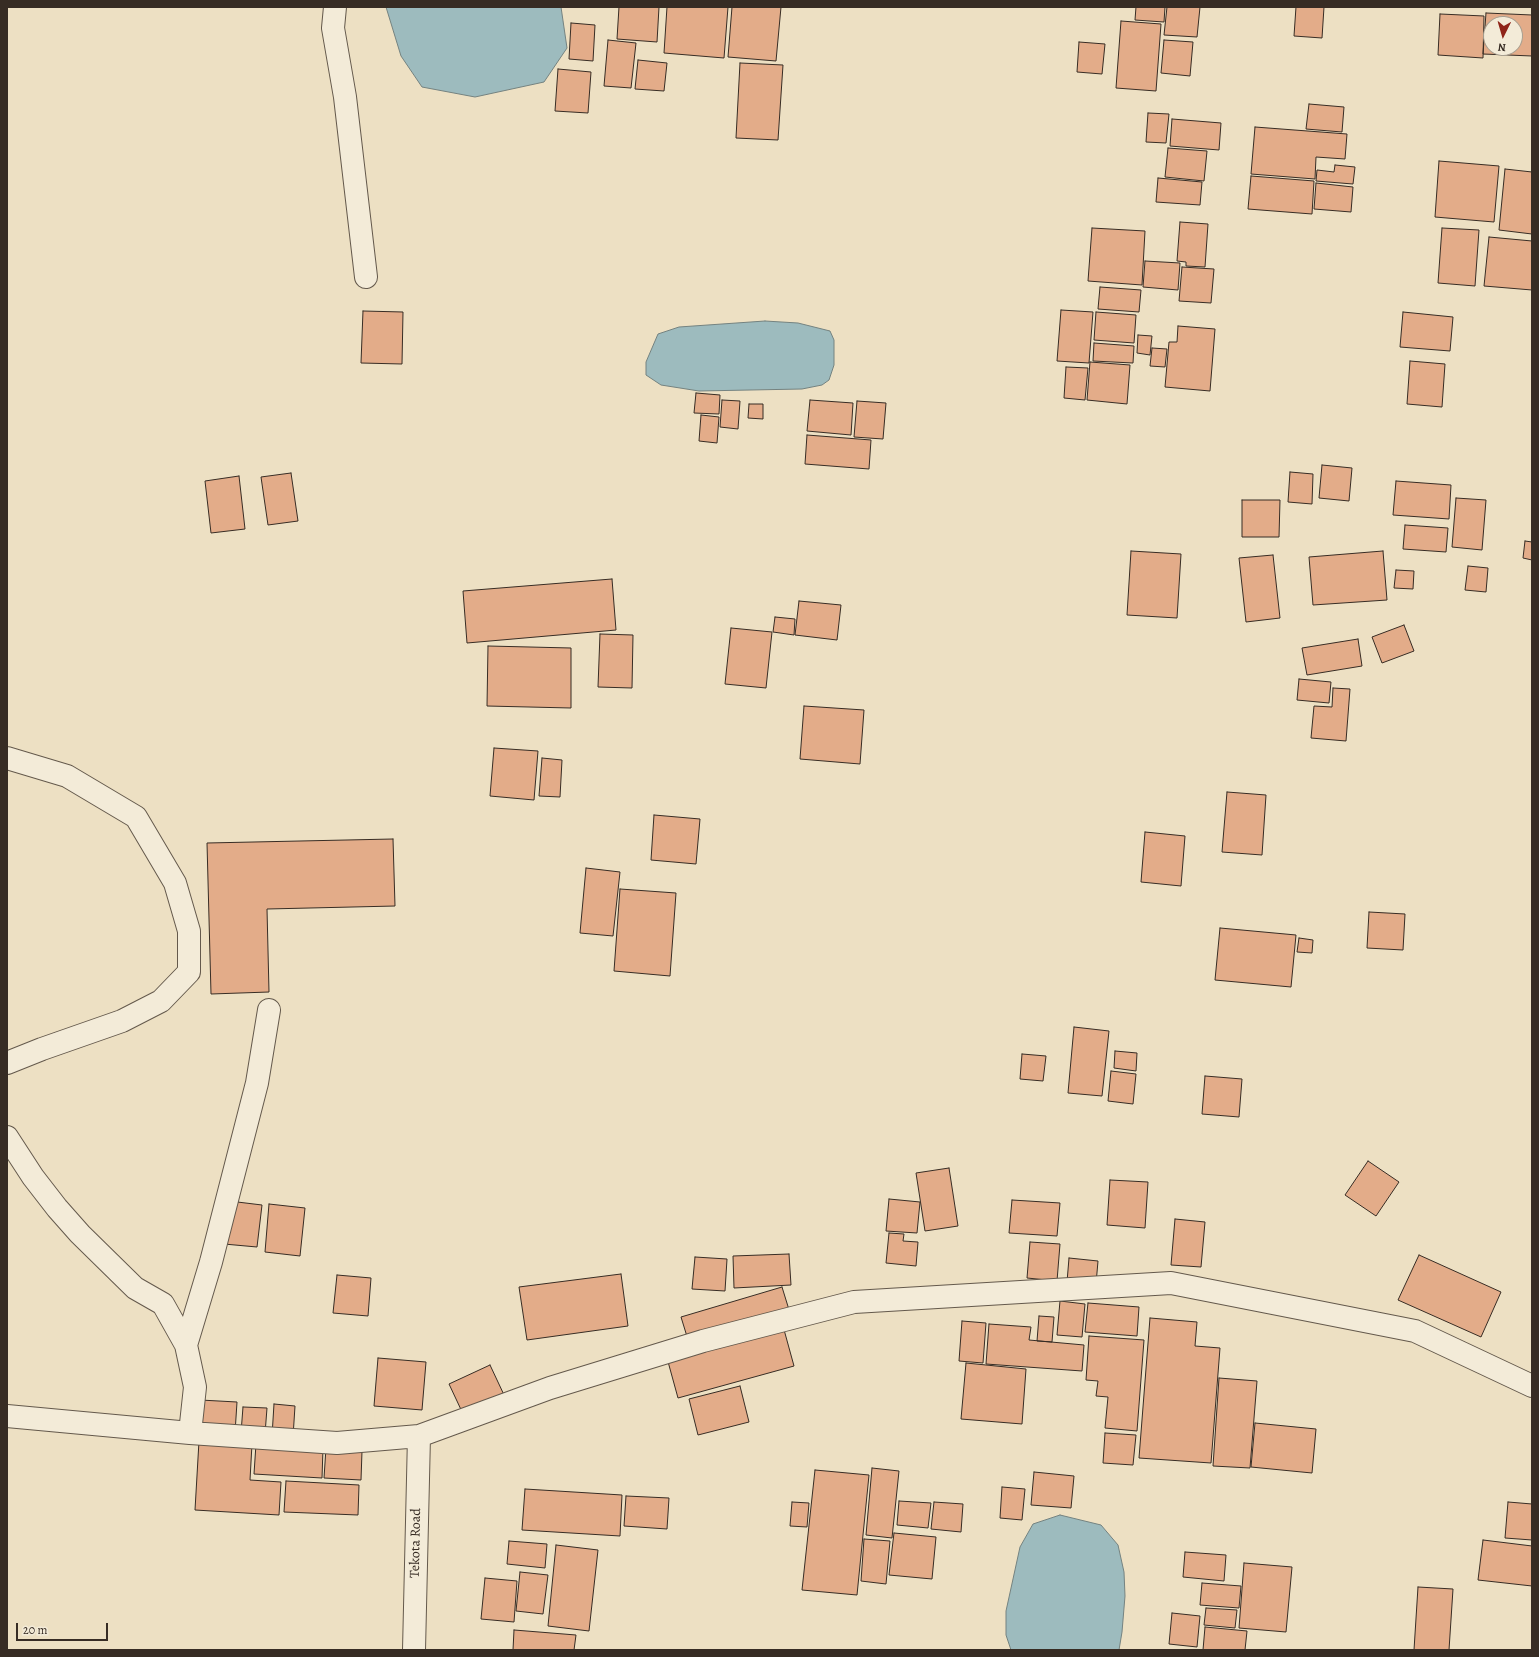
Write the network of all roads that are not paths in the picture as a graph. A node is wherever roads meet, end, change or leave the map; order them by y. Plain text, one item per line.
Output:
1 (335, 7) edge
2 (366, 277) dead end
3 (7, 758) edge
4 (269, 1010) dead end
5 (7, 1063) edge
6 (7, 1137) edge
7 (186, 1345) junction
8 (1532, 1386) edge
9 (7, 1416) edge
10 (190, 1434) junction
11 (419, 1436) junction
12 (414, 1650) edge

1 - 2 street
3 - 5 street
4 - 7 street
6 - 7 street
7 - 10 street
8 - 11 street
9 - 10 street
10 - 11 street
11 - 12 street, Tekota Road

